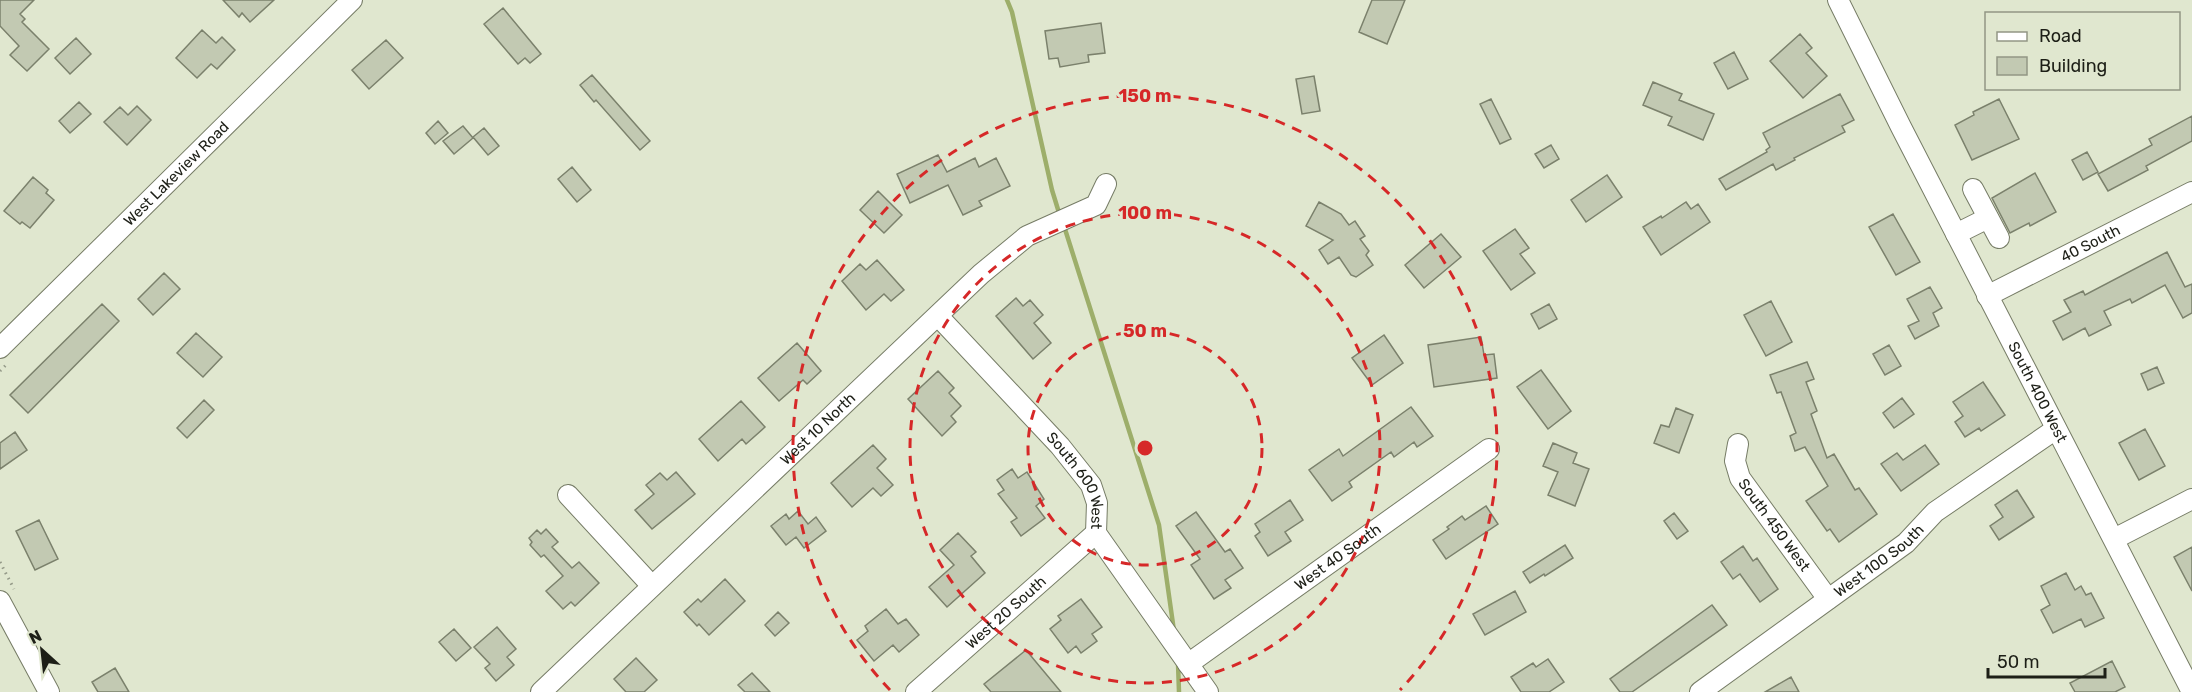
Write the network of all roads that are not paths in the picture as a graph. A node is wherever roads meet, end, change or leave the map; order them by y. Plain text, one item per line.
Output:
1 (352, 0) edge
2 (1838, 0) edge
3 (1106, 184) dead end
4 (1973, 189) dead end
5 (2192, 192) edge
6 (1988, 218) junction
7 (1956, 234) junction
8 (1999, 238) dead end
9 (1987, 296) junction
10 (938, 316) junction
11 (0, 348) edge
12 (2056, 429) junction
13 (1738, 444) dead end
14 (1489, 449) dead end
15 (568, 495) dead end
16 (2192, 499) edge
17 (1096, 533) junction
18 (2114, 539) junction
19 (652, 586) junction
20 (1828, 599) junction
21 (0, 602) edge
22 (1188, 664) junction
23 (49, 692) edge
24 (541, 692) edge
25 (916, 692) edge
26 (1208, 692) edge
27 (1700, 692) edge
28 (2192, 692) edge

1 - 11 street, West Lakeview Road
2 - 7 street, South 400 West
3 - 10 street, West 10 North
4 - 6 street
5 - 9 street, 40 South
6 - 7 street
6 - 8 street
7 - 9 street, South 400 West
9 - 12 street, South 400 West
10 - 17 street, South 600 West
10 - 19 street, West 10 North
12 - 18 street, South 400 West
12 - 20 street, West 100 South
13 - 20 street, South 450 West
14 - 22 street, West 40 South
15 - 19 street
16 - 18 street
17 - 22 street, South 600 West
17 - 25 street, West 20 South
18 - 28 street, South 400 West
19 - 24 street, West 10 North
20 - 27 street, West 100 South
21 - 23 street
22 - 26 street, South 600 West

